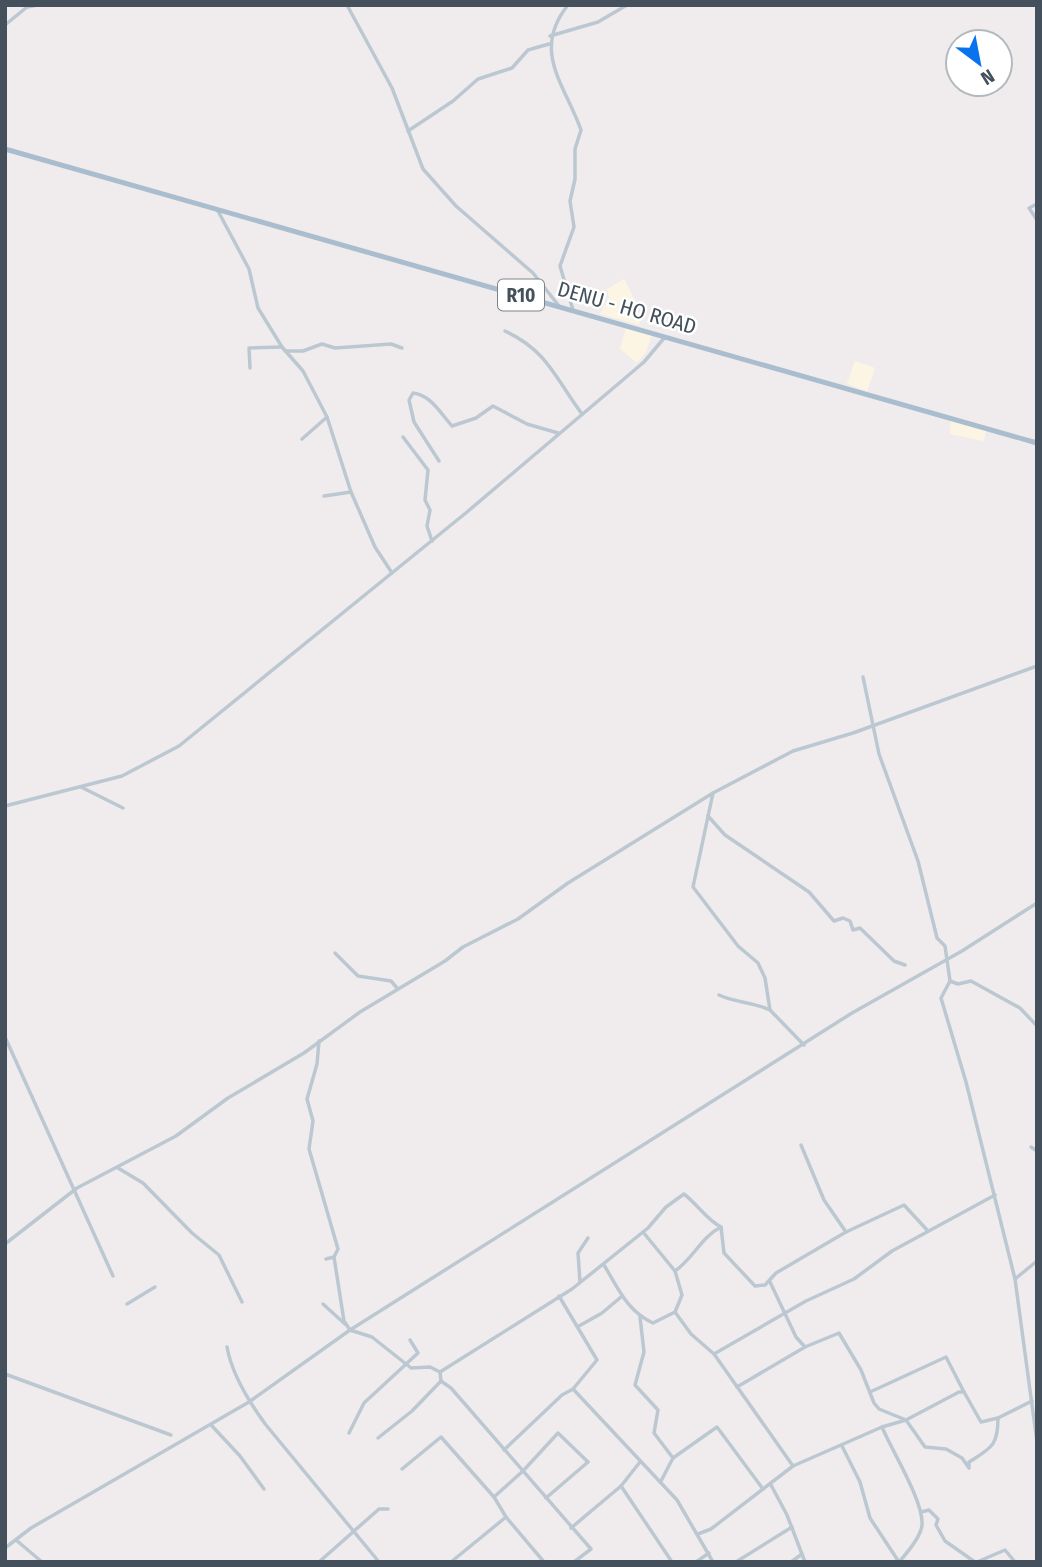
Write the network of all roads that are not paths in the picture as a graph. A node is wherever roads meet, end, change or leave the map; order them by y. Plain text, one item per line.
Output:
1 (38, 5) edge
2 (347, 5) edge
3 (568, 5) edge
4 (627, 5) edge
5 (5, 25) edge
6 (551, 36) junction
7 (549, 44) junction
8 (408, 131) junction
9 (5, 149) edge
10 (1037, 204) edge
11 (218, 211) junction
12 (1037, 220) edge
13 (559, 306) junction
14 (573, 310) junction
15 (505, 331) dead end
16 (666, 335) junction
17 (402, 348) dead end
18 (283, 349) junction
19 (250, 368) dead end
20 (582, 414) junction
21 (327, 416) junction
22 (558, 433) junction
23 (402, 437) dead end
24 (302, 439) dead end
25 (1037, 443) edge
26 (439, 461) dead end
27 (351, 492) junction
28 (324, 496) dead end
29 (432, 541) junction
30 (392, 573) junction
31 (1037, 666) edge
32 (863, 677) dead end
33 (873, 725) junction
34 (81, 787) junction
35 (713, 793) junction
36 (5, 806) edge
37 (123, 808) dead end
38 (708, 816) junction
39 (1037, 903) edge
40 (335, 953) dead end
41 (947, 959) junction
42 (905, 965) dead end
43 (950, 981) junction
44 (398, 989) junction
45 (719, 995) dead end
46 (770, 1010) junction
47 (1037, 1026) edge
48 (5, 1037) edge
49 (319, 1039) junction
50 (804, 1045) junction
51 (801, 1145) dead end
52 (1031, 1147) dead end
53 (1037, 1151) edge
54 (118, 1168) junction
55 (74, 1191) junction
56 (995, 1195) junction
57 (720, 1227) junction
58 (928, 1231) junction
59 (643, 1232) junction
60 (846, 1232) junction
61 (588, 1238) dead end
62 (5, 1244) edge
63 (334, 1257) junction
64 (326, 1259) dead end
65 (1037, 1261) edge
66 (604, 1265) junction
67 (676, 1271) junction
68 (113, 1276) dead end
69 (1014, 1279) junction
70 (769, 1280) junction
71 (580, 1282) junction
72 (155, 1287) dead end
73 (559, 1296) junction
74 (621, 1297) junction
75 (242, 1302) dead end
76 (127, 1304) dead end
77 (323, 1304) dead end
78 (675, 1312) junction
79 (787, 1312) junction
80 (640, 1317) junction
81 (347, 1325) junction
82 (579, 1326) junction
83 (350, 1330) junction
84 (410, 1340) dead end
85 (227, 1347) dead end
86 (805, 1347) junction
87 (714, 1354) junction
88 (404, 1365) junction
89 (440, 1372) junction
90 (5, 1374) edge
91 (442, 1381) junction
92 (1037, 1385) edge
93 (737, 1387) junction
94 (1031, 1388) junction
95 (573, 1389) junction
96 (869, 1392) junction
97 (964, 1392) junction
98 (1032, 1401) junction
99 (249, 1402) junction
100 (998, 1418) junction
101 (906, 1420) junction
102 (212, 1425) junction
103 (882, 1427) junction
104 (349, 1433) dead end
105 (171, 1435) dead end
106 (378, 1438) dead end
107 (1037, 1442) edge
108 (841, 1445) junction
109 (505, 1450) junction
110 (673, 1458) junction
111 (640, 1462) junction
112 (793, 1466) junction
113 (402, 1469) dead end
114 (523, 1471) junction
115 (661, 1481) junction
116 (771, 1485) junction
117 (621, 1486) junction
118 (264, 1489) dead end
119 (763, 1489) junction
120 (494, 1497) junction
121 (546, 1498) junction
122 (388, 1509) dead end
123 (921, 1512) junction
124 (506, 1517) junction
125 (792, 1527) junction
126 (571, 1528) junction
127 (353, 1532) junction
128 (698, 1534) junction
129 (16, 1540) junction
130 (5, 1548) edge
131 (709, 1553) junction
132 (802, 1554) junction
133 (326, 1560) edge
134 (42, 1562) edge
135 (319, 1562) edge
136 (379, 1562) edge
137 (451, 1562) edge
138 (544, 1562) edge
139 (575, 1562) edge
140 (672, 1562) edge
141 (696, 1562) edge
142 (713, 1562) edge
143 (736, 1562) edge
144 (791, 1562) edge
145 (805, 1562) edge
146 (899, 1562) edge
147 (976, 1562) edge
148 (1015, 1562) edge

1 - 5 street
2 - 8 street
3 - 6 street
4 - 6 street
6 - 7 street
7 - 8 street
7 - 14 street
8 - 13 street
9 - 11 main road, DENU - HO ROAD / R10
10 - 12 street
11 - 13 main road, DENU - HO ROAD / R10
11 - 18 street
13 - 14 main road, DENU - HO ROAD / R10
14 - 16 main road, DENU - HO ROAD / R10
15 - 20 street
16 - 20 street
16 - 25 main road, DENU - HO ROAD / R10
17 - 18 street
18 - 19 street
18 - 21 street
20 - 22 street
21 - 24 street
21 - 27 street
22 - 26 street
22 - 29 street
23 - 29 street
27 - 28 street
27 - 30 street
29 - 30 street
30 - 34 street
31 - 33 street
32 - 33 street
33 - 35 street
33 - 41 street
34 - 36 street
34 - 37 street
35 - 38 street
35 - 44 street
38 - 42 street
38 - 46 street
39 - 41 street
40 - 44 street
41 - 43 street
41 - 50 street
43 - 47 street
43 - 56 street
44 - 49 street
45 - 46 street
46 - 50 street
48 - 55 street
49 - 54 street
49 - 63 street
50 - 83 street
51 - 60 street
52 - 53 street
54 - 55 street
54 - 75 street
55 - 62 street
55 - 68 street
56 - 58 street
56 - 69 street
57 - 59 street
57 - 67 street
57 - 70 street
58 - 60 street
58 - 79 street
59 - 66 street
59 - 67 street
60 - 70 street
61 - 71 street
63 - 64 street
63 - 81 street
65 - 69 street
66 - 71 street
66 - 74 street
67 - 78 street
69 - 94 street
70 - 79 street
71 - 73 street
72 - 76 street
73 - 82 street
73 - 89 street
74 - 80 street
74 - 82 street
77 - 81 street
78 - 80 street
78 - 87 street
79 - 86 street
79 - 87 street
80 - 110 street
81 - 83 street
82 - 95 street
83 - 88 street
83 - 99 street
84 - 88 street
85 - 99 street
86 - 93 street
86 - 96 street
87 - 93 street
88 - 89 street
88 - 104 street
89 - 91 street
90 - 105 street
91 - 106 street
91 - 109 street
92 - 94 street
93 - 112 street
94 - 98 street
95 - 109 street
95 - 111 street
96 - 97 street
96 - 101 street
97 - 100 street
97 - 101 street
98 - 100 street
98 - 107 street
99 - 102 street
99 - 127 street
100 - 101 street
101 - 103 street
102 - 118 street
102 - 129 street
103 - 108 street
103 - 123 street
108 - 112 street
108 - 146 street
109 - 114 street
110 - 115 street
110 - 119 street
111 - 115 street
111 - 117 street
112 - 116 street
113 - 120 street
114 - 120 street
114 - 121 street
114 - 121 street
115 - 128 street
116 - 119 street
116 - 125 street
117 - 126 street
117 - 140 street
119 - 128 street
120 - 124 street
121 - 126 street
122 - 127 street
123 - 146 street
123 - 147 street
124 - 137 street
124 - 138 street
125 - 132 street
125 - 143 street
126 - 139 street
127 - 133 street
127 - 136 street
128 - 131 street
129 - 130 street
129 - 134 street
131 - 141 street
131 - 142 street
132 - 144 street
132 - 145 street
133 - 135 street
147 - 148 street

